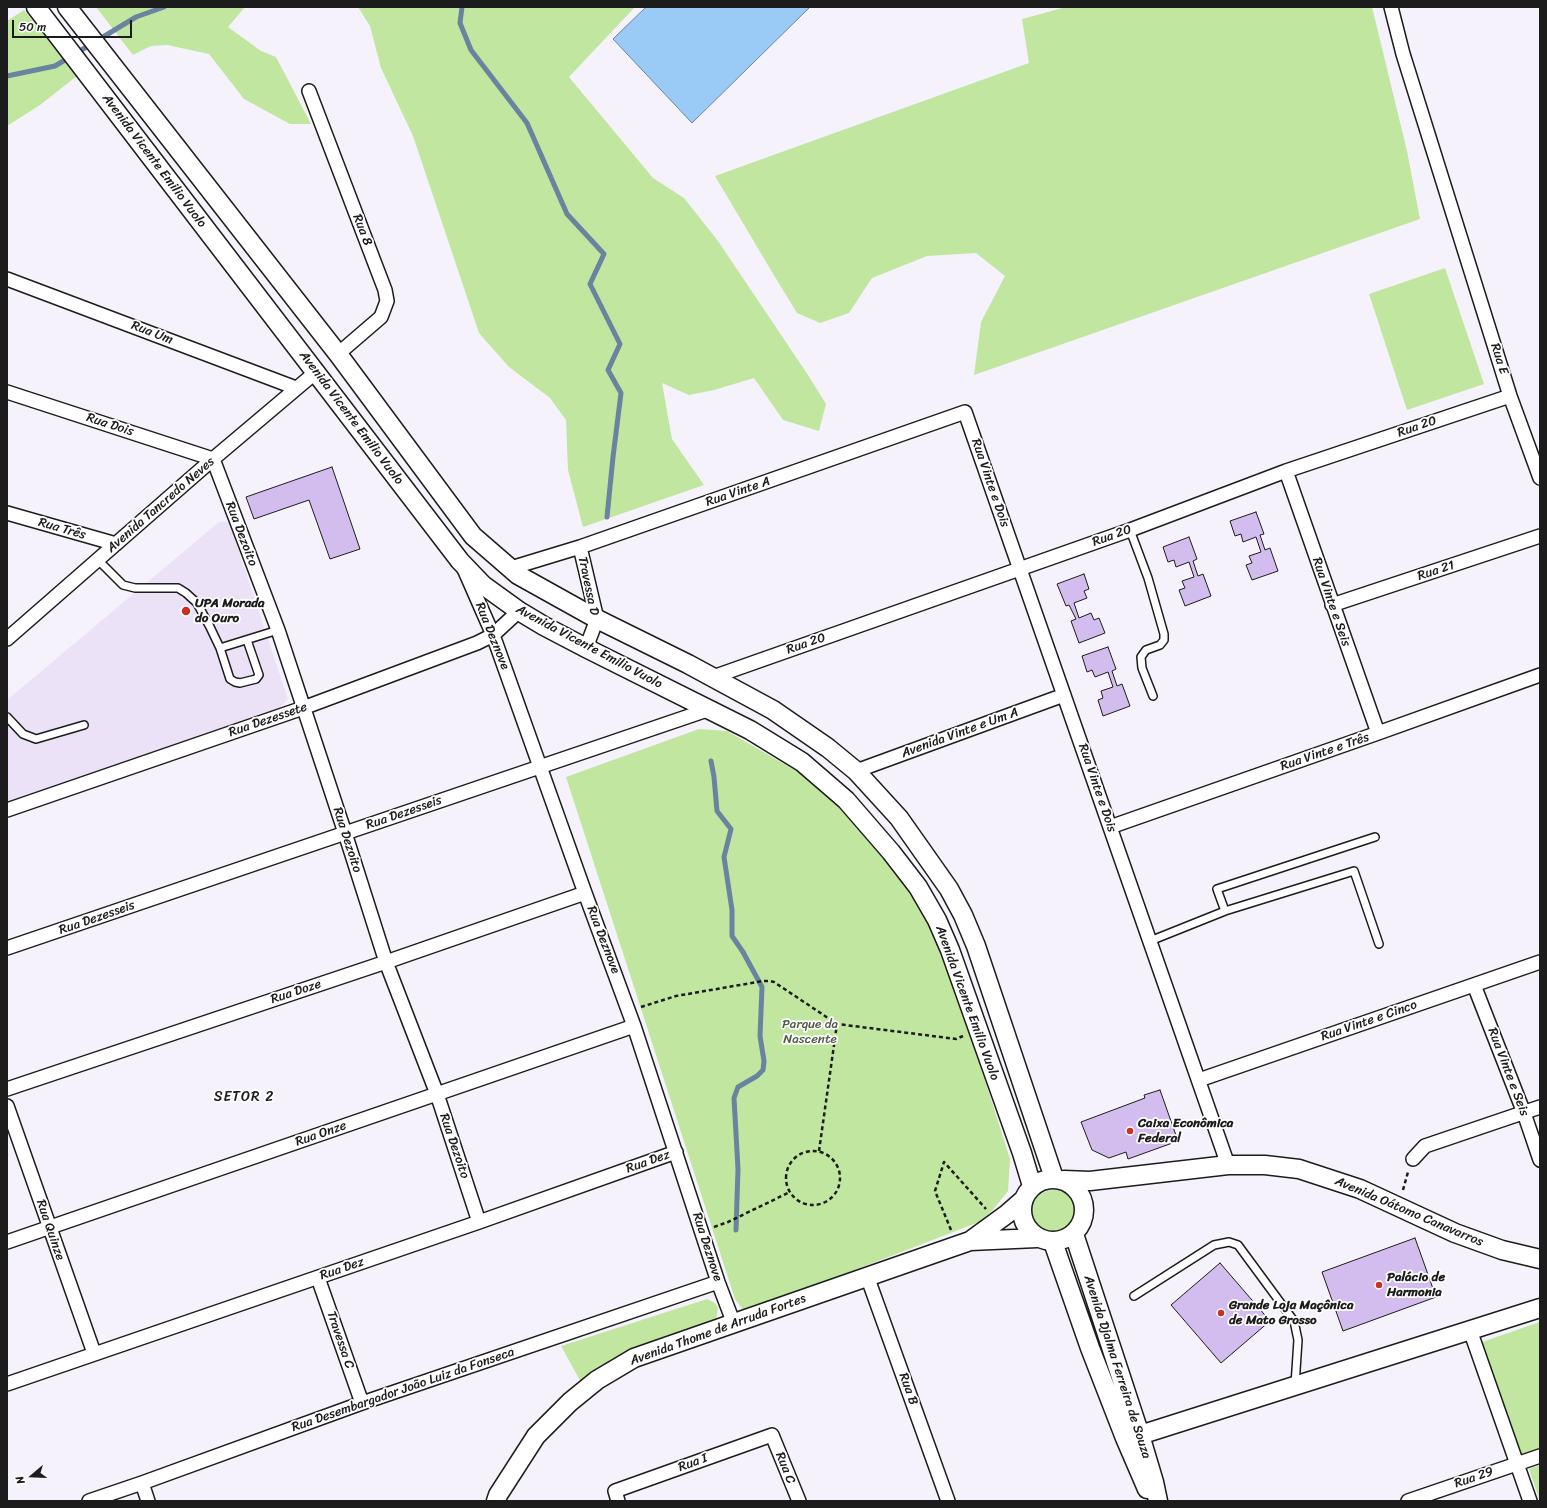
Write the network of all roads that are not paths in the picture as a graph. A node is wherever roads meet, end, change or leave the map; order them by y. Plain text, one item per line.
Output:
1 (36, 7) edge
2 (1391, 7) edge
3 (70, 11) edge
4 (309, 90) dead end
5 (7, 279) edge
6 (338, 354) junction
7 (316, 372) junction
8 (296, 388) junction
9 (7, 392) edge
10 (1510, 396) junction
11 (965, 412) joint
12 (213, 459) junction
13 (1286, 471) junction
14 (1540, 478) edge
15 (7, 513) edge
16 (1130, 530) junction
17 (1540, 536) edge
18 (116, 544) junction
19 (580, 547) junction
20 (98, 560) junction
21 (460, 561) junction
22 (510, 568) junction
23 (1020, 569) junction
24 (1332, 605) junction
25 (519, 611) junction
26 (597, 619) junction
27 (278, 630) junction
28 (493, 635) junction
29 (7, 639) edge
30 (247, 640) junction
31 (220, 648) junction
32 (586, 648) junction
33 (1540, 675) edge
34 (713, 677) junction
35 (1064, 695) junction
36 (1153, 696) dead end
37 (303, 708) junction
38 (710, 709) junction
39 (7, 717) edge
40 (84, 724) dead end
41 (1378, 733) junction
42 (540, 767) junction
43 (856, 772) junction
44 (7, 810) edge
45 (1110, 827) junction
46 (345, 833) junction
47 (1375, 837) dead end
48 (585, 893) junction
49 (1225, 911) junction
50 (1150, 941) junction
51 (1379, 944) dead end
52 (7, 948) edge
53 (386, 962) junction
54 (1540, 962) edge
55 (1474, 985) junction
56 (634, 1026) junction
57 (1199, 1080) junction
58 (7, 1089) edge
59 (437, 1094) junction
60 (7, 1106) edge
61 (1540, 1107) edge
62 (1524, 1113) junction
63 (676, 1152) junction
64 (1413, 1159) road end
65 (1540, 1160) edge
66 (1228, 1164) junction
67 (1059, 1179) junction
68 (1027, 1193) junction
69 (479, 1222) junction
70 (50, 1227) junction
71 (1074, 1234) junction
72 (1045, 1240) junction
73 (7, 1242) edge
74 (964, 1243) junction
75 (1540, 1259) edge
76 (867, 1276) junction
77 (318, 1278) junction
78 (718, 1282) junction
79 (1134, 1296) dead end
80 (1540, 1308) edge
81 (734, 1324) junction
82 (1470, 1330) junction
83 (94, 1353) junction
84 (7, 1384) edge
85 (1295, 1386) junction
86 (362, 1403) junction
87 (772, 1435) joint
88 (1132, 1437) junction
89 (1540, 1456) edge
90 (1517, 1464) junction
91 (142, 1483) junction
92 (616, 1496) edge
93 (493, 1499) edge
94 (89, 1501) edge
95 (148, 1501) edge
96 (799, 1501) edge
97 (948, 1501) edge
98 (1154, 1501) edge
99 (1158, 1501) edge
100 (1408, 1501) edge
101 (1530, 1501) edge

1 - 7 main road, Avenida Vicente Emilio Vuolo
2 - 10 street, Rua E
3 - 6 main road, Avenida Vicente Emilio Vuolo
4 - 6 street, Rua 8
5 - 8 street, Rua Um
6 - 22 main road, Avenida Vicente Emilio Vuolo
7 - 8 street, Avenida Tancredo Neves
7 - 21 main road, Avenida Vicente Emilio Vuolo
8 - 12 street, Avenida Tancredo Neves
9 - 12 street, Rua Dois
10 - 13 street, Rua 20
10 - 14 street, Rua E
11 - 19 street, Rua Vinte A
11 - 23 street, Rua Vinte e Dois
12 - 18 street, Avenida Tancredo Neves
12 - 27 street, Rua Dezoito
13 - 16 street, Rua 20
13 - 24 street, Rua Vinte e Seis
15 - 18 street, Rua Três
16 - 23 street, Rua 20
16 - 36 lane
17 - 24 street, Rua 21
18 - 20 street, Avenida Tancredo Neves
19 - 22 street, Rua Vinte A
19 - 26 street, Travessa D
20 - 29 street, Avenida Tancredo Neves
20 - 31 lane
21 - 25 main road, Avenida Vicente Emilio Vuolo
21 - 28 street, Rua Deznove
22 - 26 main road, Avenida Vicente Emilio Vuolo
23 - 34 street, Rua 20
23 - 35 street, Rua Vinte e Dois
24 - 41 street, Rua Vinte e Seis
25 - 28 street, Rua Dezessete
25 - 32 main road, Avenida Vicente Emilio Vuolo
26 - 32 street, Travessa D
26 - 34 main road, Avenida Vicente Emilio Vuolo
27 - 30 lane
27 - 37 street, Rua Dezoito
28 - 37 street, Rua Dezessete
28 - 42 street, Rua Deznove
30 - 31 lane
30 - 31 lane
32 - 38 main road, Avenida Vicente Emilio Vuolo
33 - 41 street, Rua Vinte e Três
34 - 43 main road, Avenida Vicente Emilio Vuolo
35 - 43 street, Avenida Vinte e Um A
35 - 45 street, Rua Vinte e Dois
37 - 44 street, Rua Dezessete
37 - 46 street, Rua Dezoito
38 - 42 street, Rua Dezesseis
38 - 68 main road, Avenida Vicente Emilio Vuolo
39 - 40 lane
41 - 45 street, Rua Vinte e Três
42 - 46 street, Rua Dezesseis
42 - 48 street, Rua Deznove
43 - 67 main road, Avenida Vicente Emilio Vuolo
45 - 50 street, Rua Vinte e Dois
46 - 52 street, Rua Dezesseis
46 - 53 street, Rua Dezoito
47 - 49 lane
48 - 53 street, Rua Doze
48 - 56 street, Rua Deznove
49 - 50 lane
49 - 51 lane
50 - 57 street, Rua Vinte e Dois
53 - 58 street, Rua Doze
53 - 59 street, Rua Dezoito
54 - 55 street, Rua Vinte e Cinco
55 - 57 street, Rua Vinte e Cinco
55 - 62 street, Rua Vinte e Seis
56 - 59 street, Rua Onze
56 - 63 street, Rua Deznove
57 - 66 street, Rua Vinte e Dois
59 - 69 street, Rua Dezoito
59 - 70 street, Rua Onze
60 - 70 street, Rua Quinze
61 - 62 street
62 - 64 street
62 - 65 street, Rua Vinte e Seis
63 - 69 street, Rua Dez
63 - 78 street, Rua Deznove
66 - 67 main road, Avenida Oátomo Canavarros
66 - 75 main road, Avenida Oátomo Canavarros
67 - 68 main road
67 - 71 main road
68 - 72 main road
68 - 74 main road, Avenida Thome de Arruda Fortes
69 - 77 street, Rua Dez
70 - 73 street, Rua Onze
70 - 83 street, Rua Quinze
71 - 72 main road
71 - 88 main road, Avenida Djalma Ferreira de Souza
72 - 74 main road, Avenida Thome de Arruda Fortes
72 - 88 main road, Avenida Djalma Ferreira de Souza
74 - 76 main road, Avenida Thome de Arruda Fortes
76 - 81 main road, Avenida Thome de Arruda Fortes
76 - 97 street, Rua B
77 - 83 street, Rua Dez
77 - 86 street, Travessa C
78 - 81 street, Rua Deznove
78 - 86 street, Rua Desembargador João Luiz da Fonseca
79 - 85 lane
80 - 82 main road
81 - 93 main road, Avenida Thome de Arruda Fortes
82 - 85 main road
82 - 90 street
83 - 84 street, Rua Dez
85 - 88 main road
86 - 91 street, Rua Desembargador João Luiz da Fonseca
87 - 92 street, Rua I
87 - 96 street, Rua C
88 - 98 main road, Avenida Djalma Ferreira de Souza
88 - 99 main road, Avenida Djalma Ferreira de Souza
89 - 90 street, Rua 29
90 - 100 street, Rua 29
90 - 101 street
91 - 94 street, Rua Desembargador João Luiz da Fonseca
91 - 95 street

